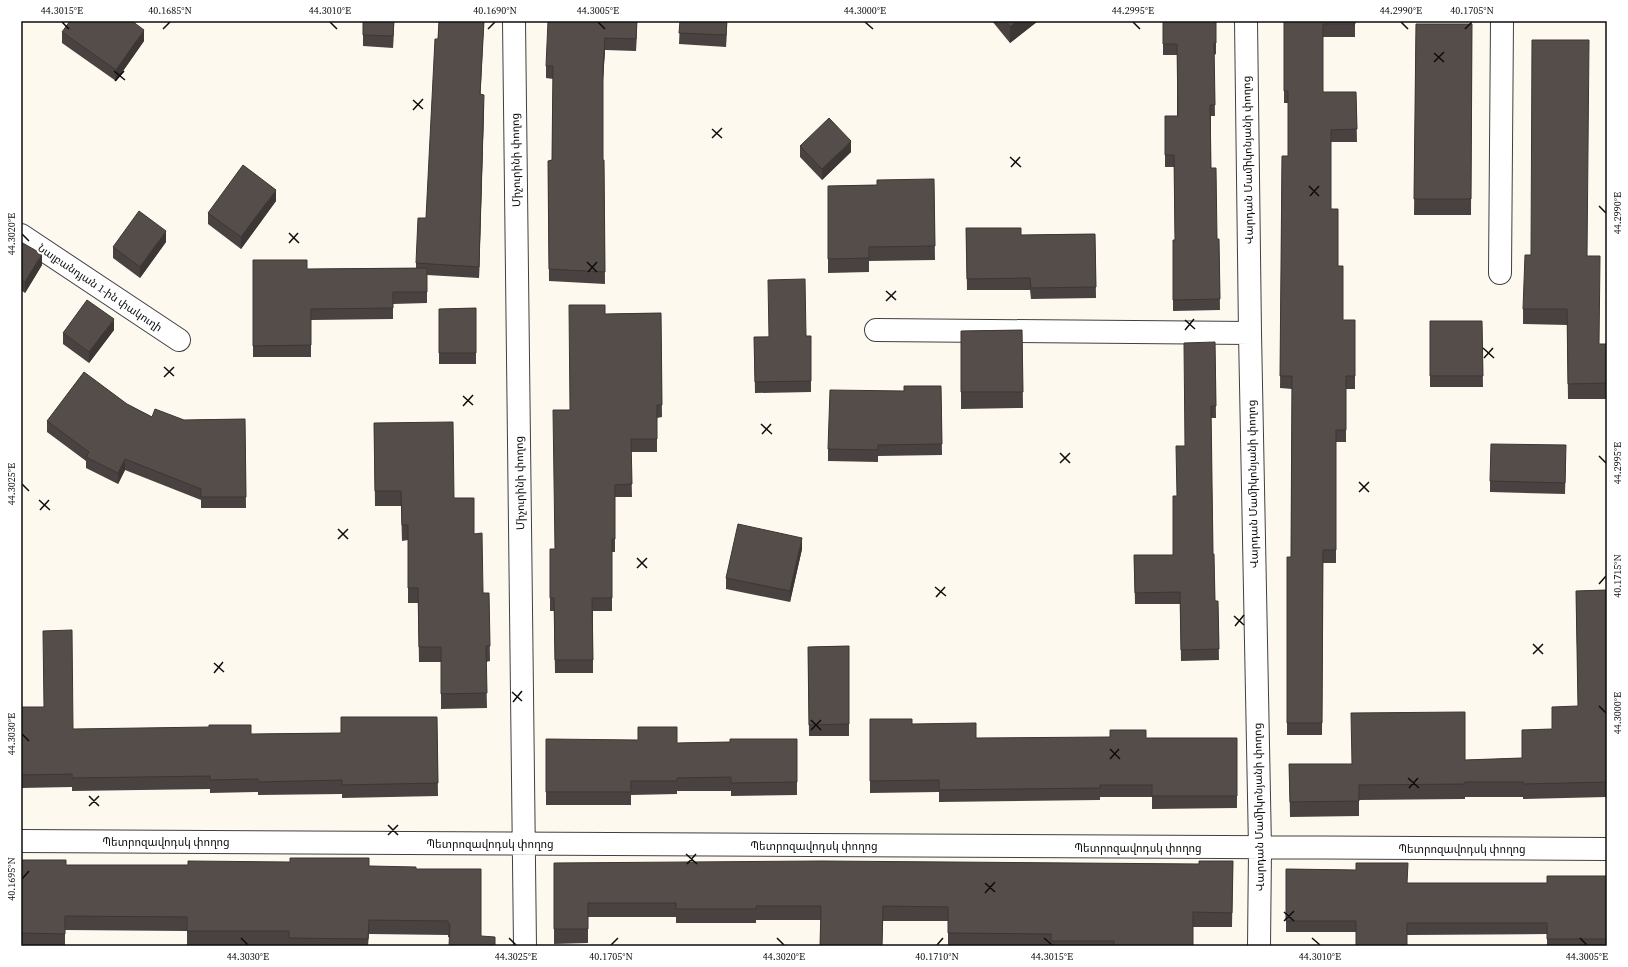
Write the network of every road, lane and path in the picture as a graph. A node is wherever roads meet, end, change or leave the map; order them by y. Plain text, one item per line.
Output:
1 (514, 21) edge
2 (1246, 21) edge
3 (1502, 21) edge
4 (21, 235) edge
5 (1500, 273) dead end
6 (876, 330) dead end
7 (1250, 334) junction
8 (179, 340) dead end
9 (21, 841) edge
10 (525, 844) junction
11 (1260, 848) junction
12 (1607, 849) edge
13 (525, 946) edge
14 (1259, 946) edge

1 - 10 street, Միչուրինի փողոց
2 - 7 street, Վարդան Մամիկոնյանի փողոց
3 - 5 street
4 - 8 street, Նալբանդյան 1-ին փակուղի
6 - 7 street
7 - 11 street, Վարդան Մամիկոնյանի փողոց
9 - 10 street, Պետրոզավոդսկ փողոց
10 - 11 street, Պետրոզավոդսկ փողոց
10 - 13 street, Միչուրինի փողոց
11 - 12 street, Պետրոզավոդսկ փողոց
11 - 14 street, Վարդան Մամիկոնյանի փողոց

